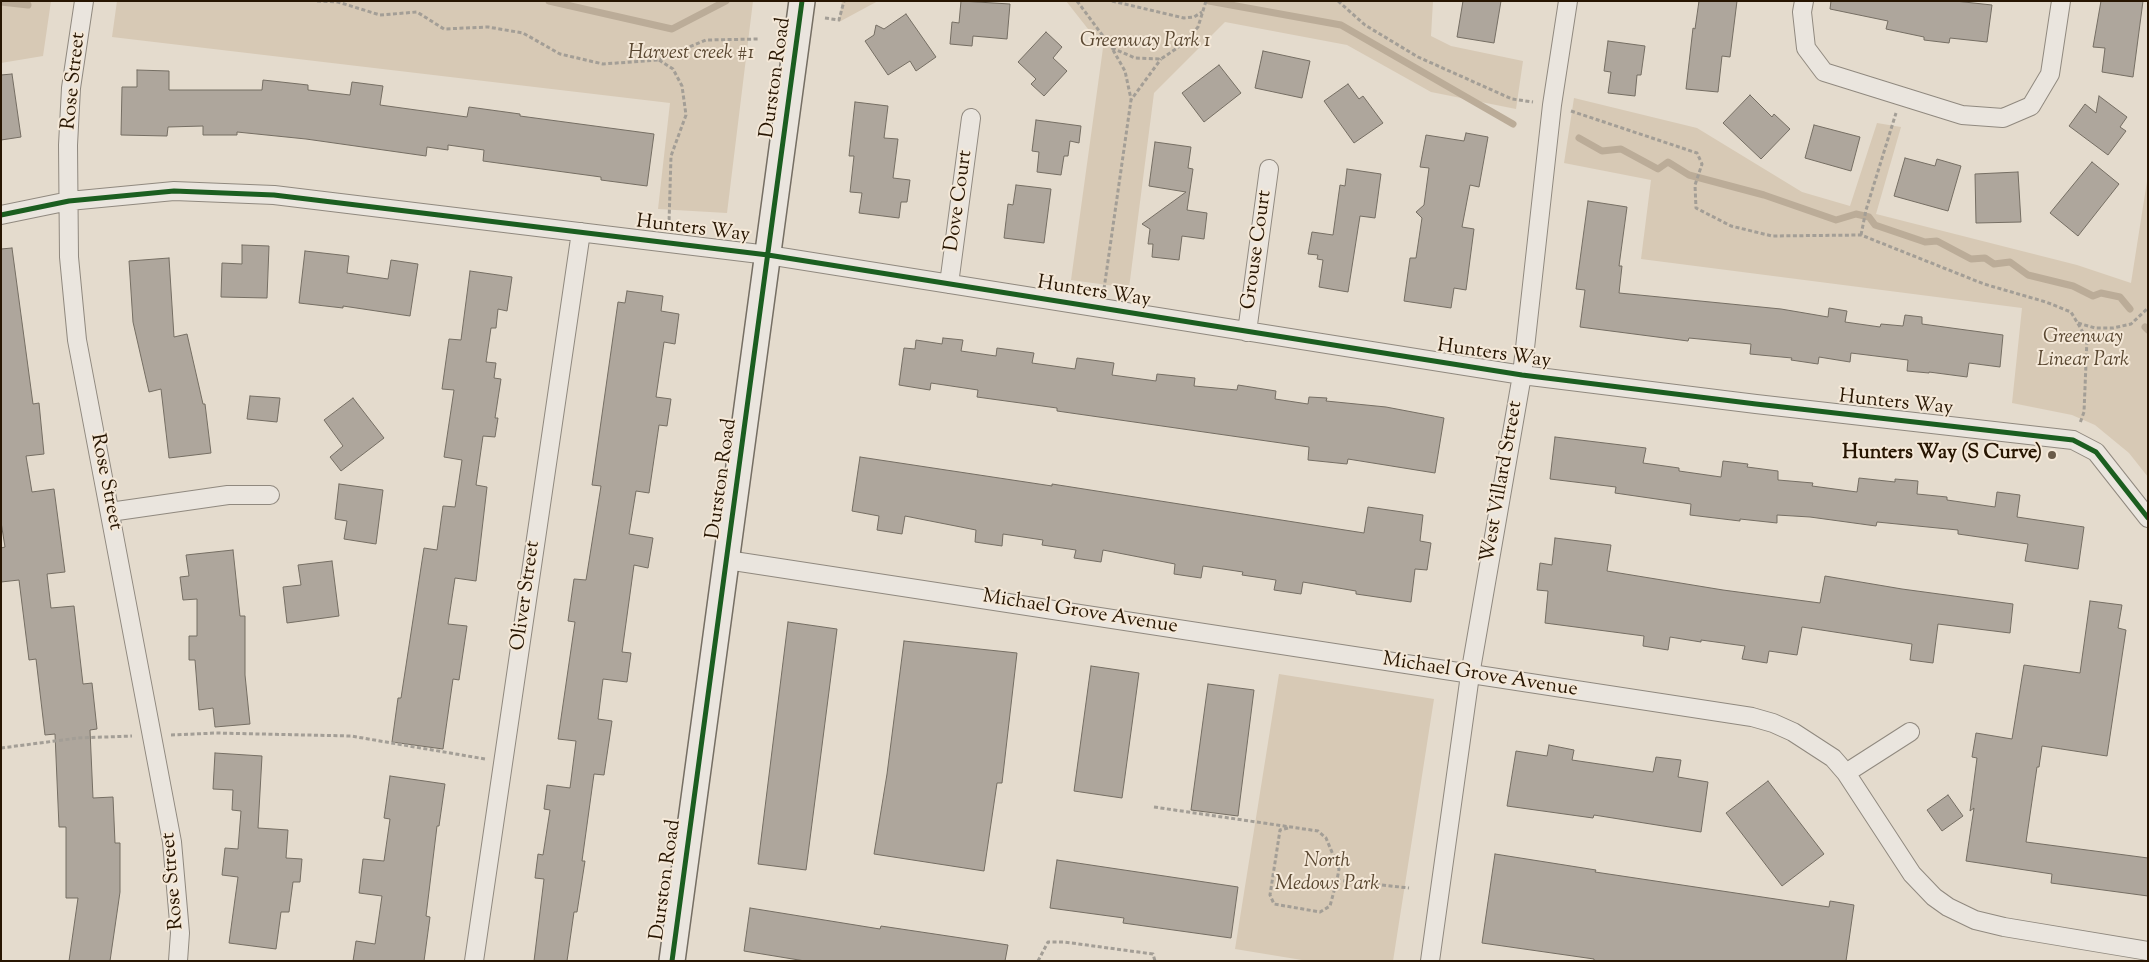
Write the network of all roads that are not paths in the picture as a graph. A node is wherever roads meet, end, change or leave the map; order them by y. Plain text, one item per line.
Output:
1 (84, 1) edge
2 (802, 1) edge
3 (1568, 1) edge
4 (1804, 1) edge
5 (2061, 1) edge
6 (972, 118) dead end
7 (1269, 169) dead end
8 (69, 201) junction
9 (1, 215) edge
10 (581, 232) junction
11 (768, 255) junction
12 (949, 284) junction
13 (1247, 332) junction
14 (1522, 375) junction
15 (270, 495) dead end
16 (110, 512) junction
17 (2148, 518) edge
18 (727, 560) junction
19 (1470, 675) junction
20 (1910, 732) dead end
21 (1846, 773) junction
22 (2148, 951) edge
23 (178, 961) edge
24 (474, 961) edge
25 (672, 961) edge
26 (1430, 961) edge

1 - 8 street, Rose Street
2 - 11 main road, Durston Road
3 - 14 street, West Villard Street
4 - 5 street
6 - 12 street, Dove Court
7 - 13 street, Grouse Court
8 - 9 street, Hunters Way
8 - 10 street, Hunters Way
8 - 16 street, Rose Street
10 - 11 street, Hunters Way
10 - 24 street, Oliver Street
11 - 12 street, Hunters Way
11 - 18 main road, Durston Road
12 - 13 street, Hunters Way
13 - 14 street, Hunters Way
14 - 17 street, Hunters Way
14 - 19 street, West Villard Street
15 - 16 street
16 - 23 street, Rose Street
18 - 19 street, Michael Grove Avenue
18 - 25 main road, Durston Road
19 - 21 street, Michael Grove Avenue
19 - 26 street, West Villard Street
20 - 21 street
21 - 22 street, Michael Grove Avenue

